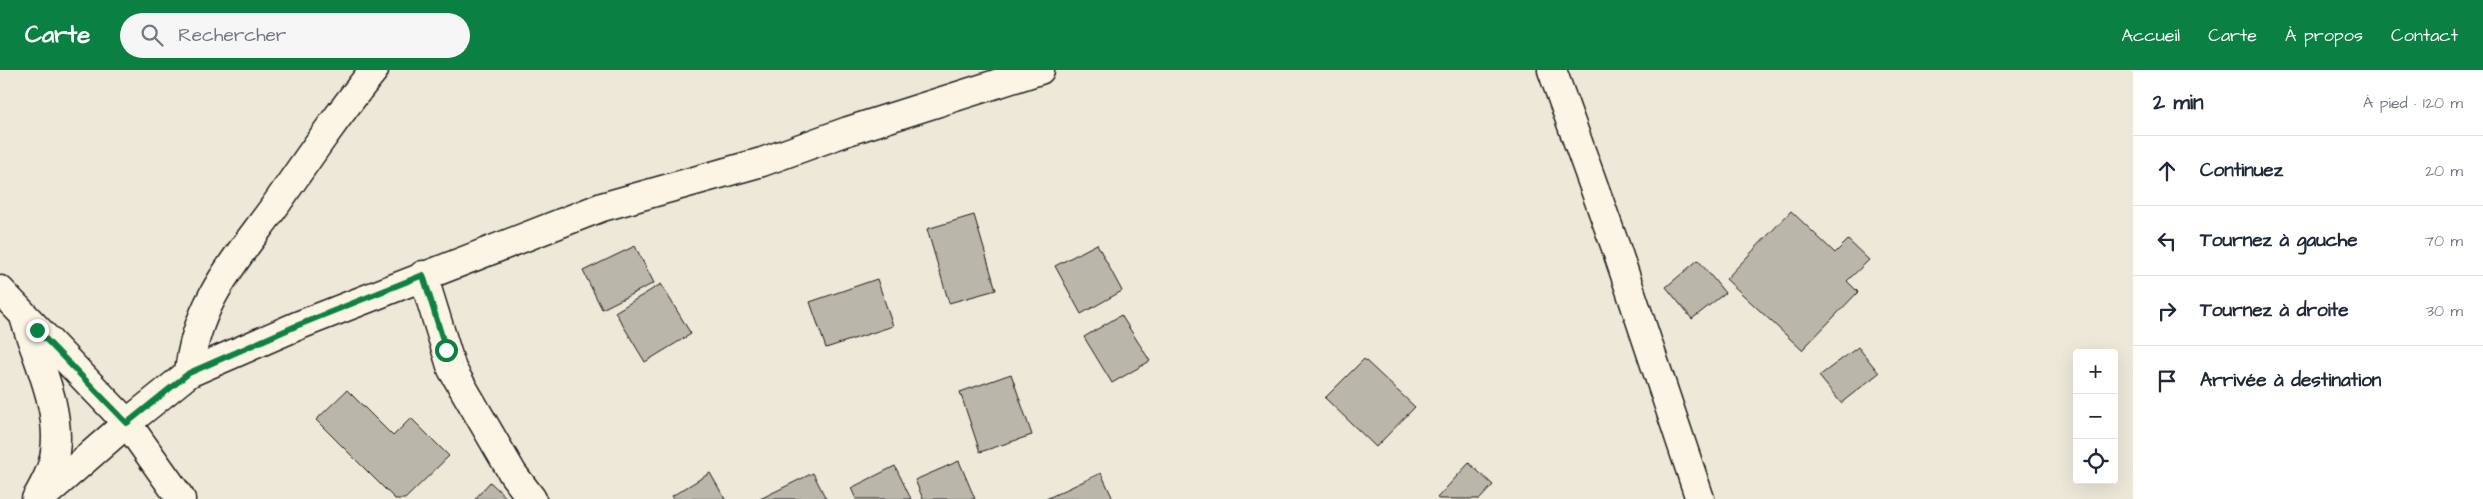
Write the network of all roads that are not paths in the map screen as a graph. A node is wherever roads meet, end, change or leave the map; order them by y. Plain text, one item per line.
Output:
1 (374, 70) edge
2 (1040, 70) edge
3 (1552, 70) edge
4 (423, 275) junction
5 (0, 290) edge
6 (24, 317) junction
7 (189, 373) junction
8 (127, 423) junction
9 (38, 499) edge
10 (181, 499) edge
11 (532, 499) edge
12 (1700, 499) edge

1 - 7 street
2 - 4 street
3 - 12 street
4 - 7 street
4 - 11 street
5 - 6 street
6 - 8 street
6 - 9 street
7 - 8 street
8 - 9 street
8 - 10 street

